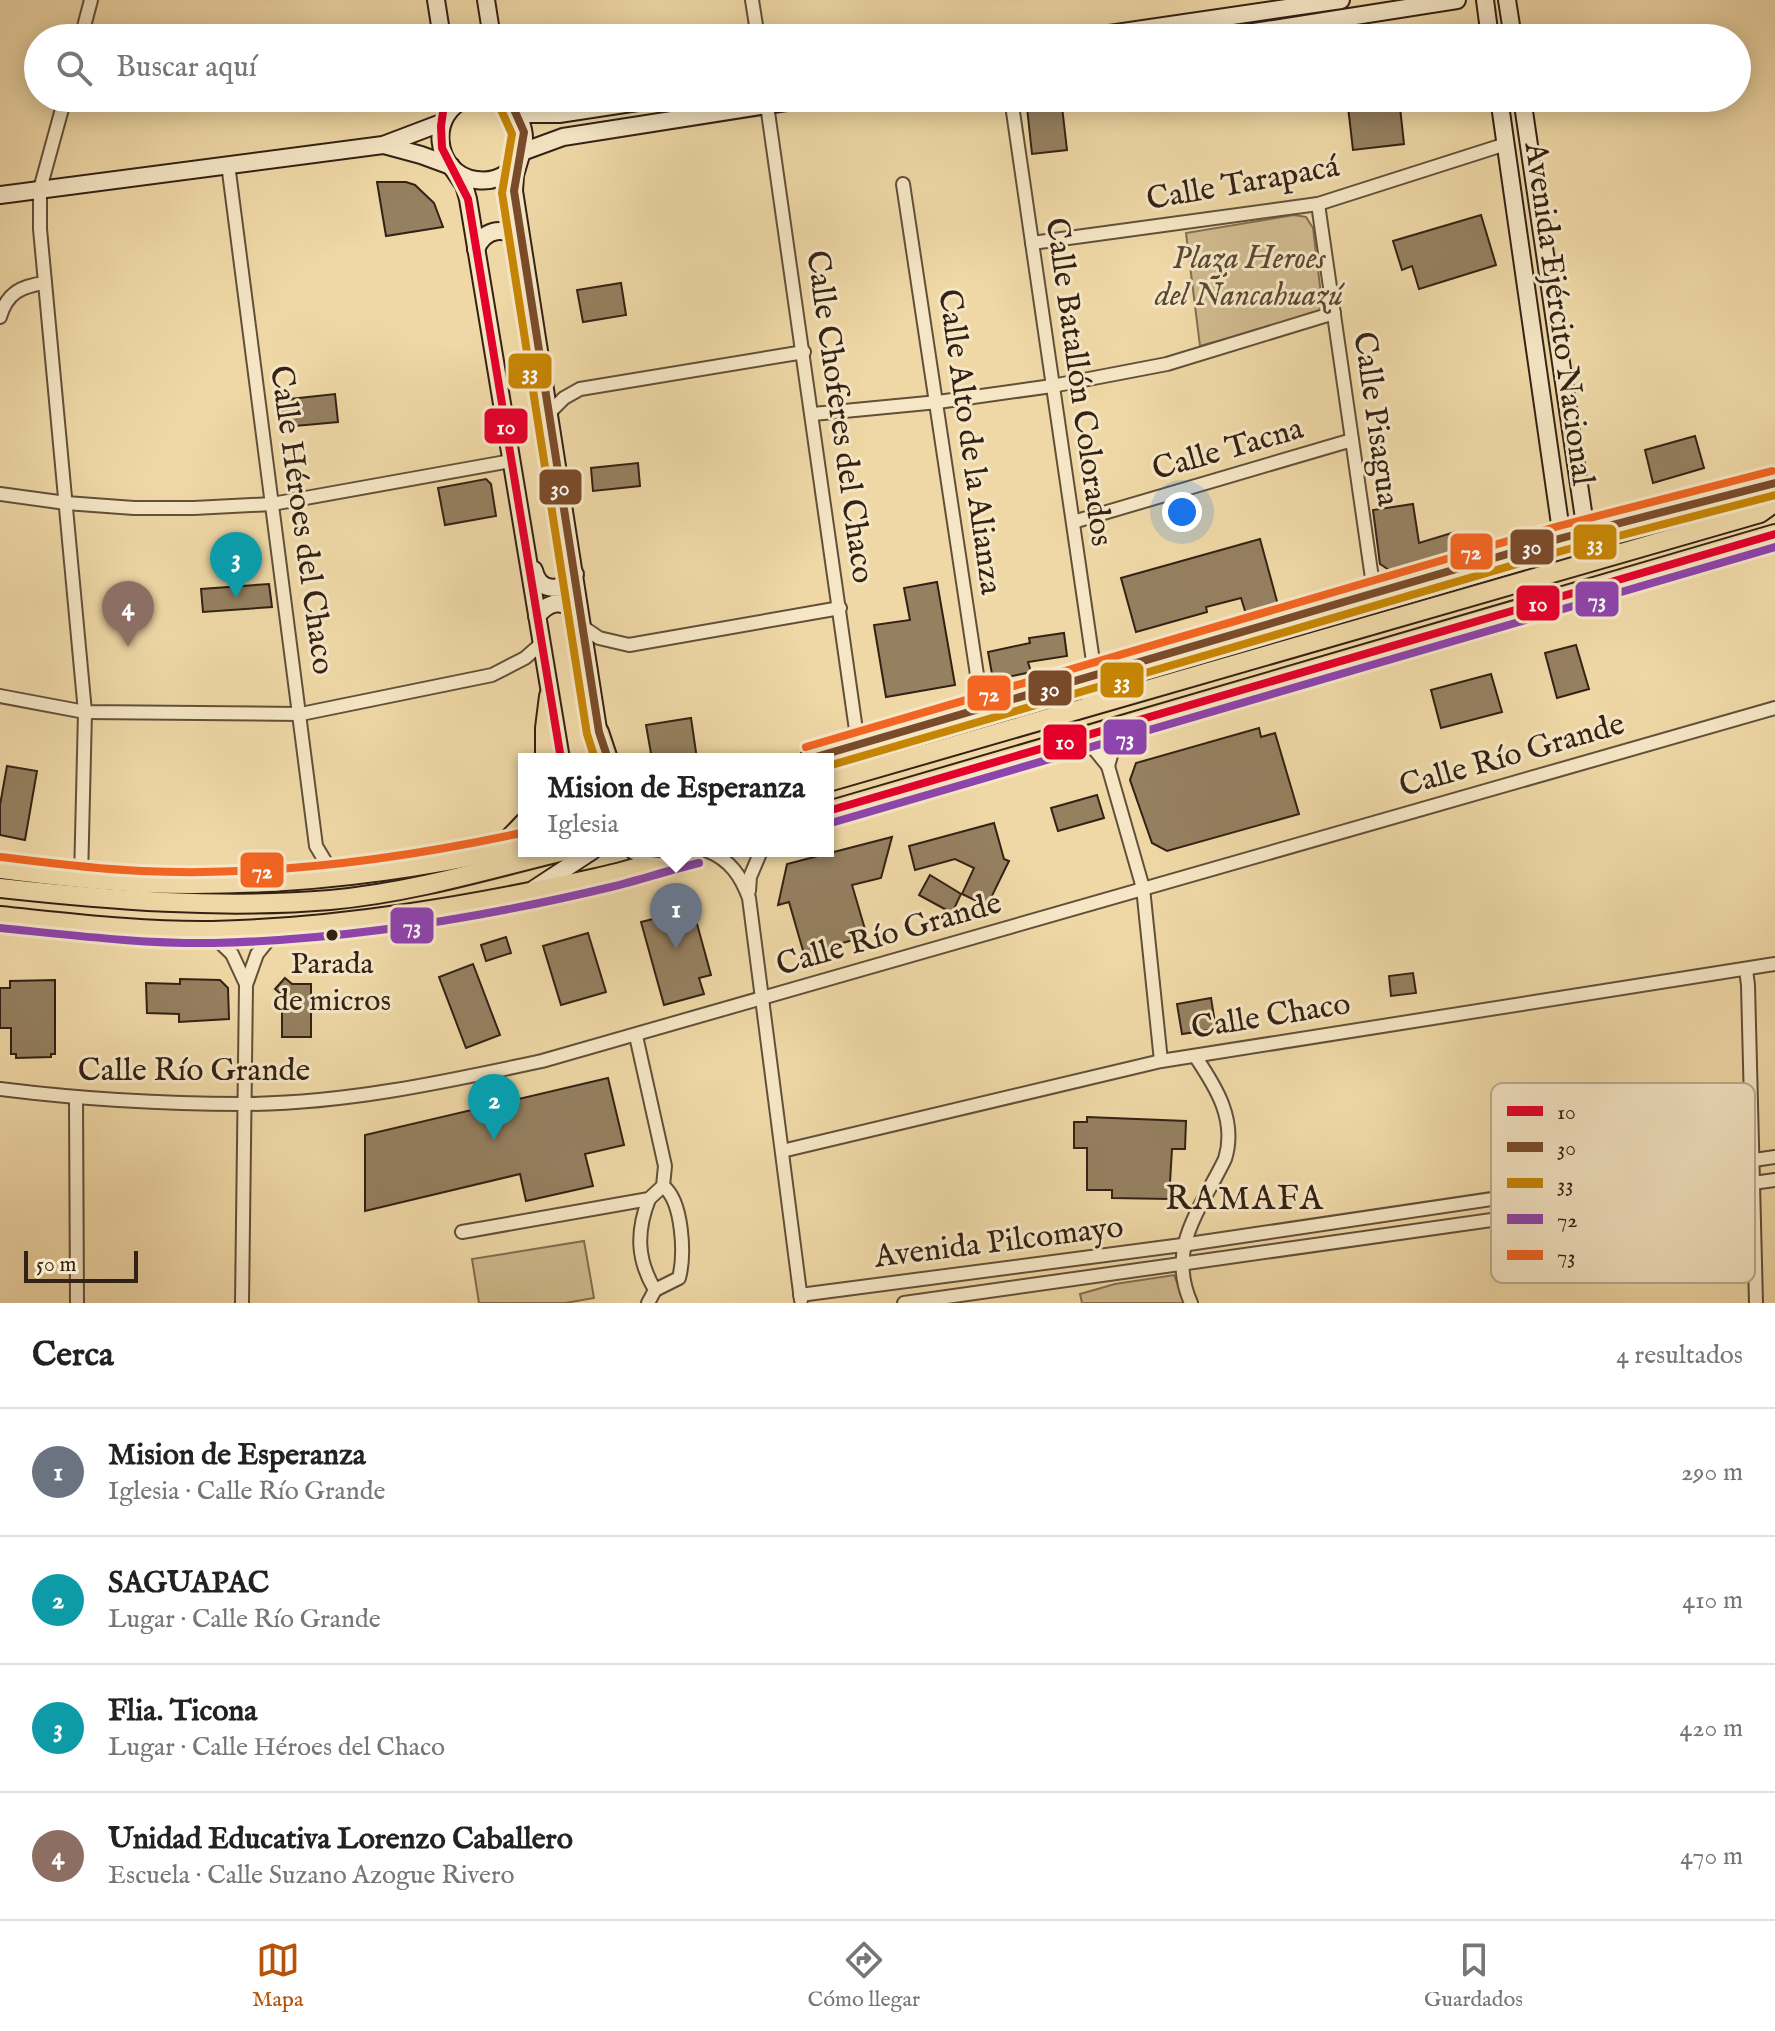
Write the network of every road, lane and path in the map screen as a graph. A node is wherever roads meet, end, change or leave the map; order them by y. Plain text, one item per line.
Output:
1 (91, 0) edge
2 (436, 0) edge
3 (486, 0) edge
4 (752, 0) edge
5 (1341, 0) edge
6 (1457, 0) edge
7 (1485, 0) edge
8 (1507, 0) edge
9 (85, 24) edge
10 (442, 24) edge
11 (490, 24) edge
12 (756, 24) edge
13 (1230, 24) edge
14 (1305, 24) edge
15 (1488, 24) edge
16 (1511, 24) edge
17 (61, 112) edge
18 (443, 112) edge
19 (449, 112) edge
20 (516, 112) edge
21 (544, 112) edge
22 (572, 112) edge
23 (709, 112) edge
24 (768, 112) edge
25 (1013, 112) edge
26 (1501, 112) edge
27 (1524, 112) edge
28 (442, 122) junction
29 (1506, 144) junction
30 (383, 145) junction
31 (522, 153) junction
32 (228, 164) junction
33 (452, 168) junction
34 (903, 184) dead end
35 (40, 189) junction
36 (0, 195) edge
37 (1318, 204) junction
38 (521, 242) junction
39 (1032, 243) junction
40 (476, 249) junction
41 (45, 283) junction
42 (1334, 313) junction
43 (0, 317) edge
44 (804, 352) junction
45 (1052, 386) junction
46 (938, 402) junction
47 (550, 412) junction
48 (813, 414) junction
49 (1352, 440) junction
50 (511, 461) junction
51 (1775, 483) edge
52 (0, 494) edge
53 (517, 502) junction
54 (1775, 502) edge
55 (66, 503) junction
56 (272, 504) junction
57 (1073, 522) junction
58 (1586, 532) junction
59 (1775, 534) edge
60 (1562, 538) junction
61 (1775, 547) edge
62 (1730, 548) junction
63 (575, 574) junction
64 (1374, 592) junction
65 (840, 608) junction
66 (537, 616) junction
67 (583, 627) junction
68 (541, 644) junction
69 (1095, 675) junction
70 (592, 683) junction
71 (1171, 685) junction
72 (1034, 693) junction
73 (0, 696) edge
74 (549, 696) junction
75 (982, 708) junction
76 (1775, 708) edge
77 (85, 712) junction
78 (301, 714) junction
79 (1135, 720) junction
80 (599, 732) joint
81 (1066, 740) junction
82 (858, 744) junction
83 (545, 753) edge
84 (560, 753) edge
85 (604, 753) edge
86 (829, 753) edge
87 (1108, 766) junction
88 (834, 780) edge
89 (834, 809) edge
90 (518, 829) edge
91 (518, 846) edge
92 (496, 851) junction
93 (539, 857) edge
94 (583, 857) edge
95 (673, 857) edge
96 (720, 857) edge
97 (758, 857) edge
98 (0, 869) edge
99 (468, 875) junction
100 (339, 876) junction
101 (81, 879) junction
102 (0, 888) edge
103 (1143, 888) junction
104 (529, 892) junction
105 (749, 898) junction
106 (0, 916) edge
107 (278, 928) junction
108 (208, 931) junction
109 (1775, 964) edge
110 (1746, 970) junction
111 (246, 985) junction
112 (763, 998) junction
113 (636, 1036) junction
114 (1195, 1056) junction
115 (1161, 1061) junction
116 (1750, 1083) edge
117 (0, 1089) edge
118 (76, 1098) junction
119 (244, 1104) junction
120 (782, 1151) junction
121 (1775, 1157) edge
122 (1755, 1160) edge
123 (1775, 1180) edge
124 (1755, 1183) edge
125 (663, 1186) junction
126 (649, 1199) junction
127 (1491, 1199) edge
128 (1491, 1221) edge
129 (462, 1232) dead end
130 (1182, 1245) junction
131 (1755, 1263) edge
132 (1181, 1265) junction
133 (655, 1290) junction
134 (801, 1299) edge
135 (77, 1303) edge
136 (242, 1303) edge
137 (648, 1303) edge
138 (904, 1303) edge
139 (1191, 1303) edge
140 (1756, 1303) edge

1 - 9 street
2 - 10 street
3 - 11 street
4 - 12 street
5 - 13 street
6 - 14 street
7 - 15 street
8 - 16 street
17 - 35 street
18 - 28 street
19 - 28 street
20 - 31 street
21 - 22 street
23 - 31 street
24 - 44 street, Calle Choferes del Chaco
25 - 39 street, Calle Batallón Colorados
26 - 29 street, Avenida Ejército Nacional
27 - 58 street, Avenida Ejército Nacional
28 - 30 street
28 - 33 street
29 - 37 street, Calle Tarapacá
29 - 60 street, Avenida Ejército Nacional
30 - 32 street
30 - 33 street
31 - 33 street
31 - 38 street
32 - 35 street
32 - 56 street, Calle Héroes del Chaco
33 - 40 street
34 - 46 street, Calle Alto de la Alianza
35 - 36 street
35 - 41 street
37 - 39 street, Calle Tarapacá
37 - 42 street, Calle Pisagua
38 - 40 street
38 - 47 street
39 - 45 street, Calle Batallón Colorados
40 - 50 street
41 - 43 street
41 - 55 street
42 - 45 street
42 - 49 street, Calle Pisagua
44 - 47 street
44 - 48 street, Calle Choferes del Chaco
45 - 46 street
45 - 57 street, Calle Batallón Colorados
46 - 48 street
46 - 75 street, Calle Alto de la Alianza
47 - 63 street
48 - 65 street, Calle Choferes del Chaco
49 - 57 street, Calle Tacna
49 - 64 street, Calle Pisagua
50 - 53 street
50 - 56 street
51 - 58 main road
52 - 55 street
53 - 63 street
53 - 66 street
54 - 71 main road
55 - 56 street
55 - 77 street
56 - 78 street, Calle Héroes del Chaco
57 - 69 street, Calle Batallón Colorados
58 - 60 main road
59 - 62 main road
60 - 64 main road
61 - 62 main road
62 - 79 main road
63 - 67 street
64 - 69 main road
65 - 67 street
65 - 82 street, Calle Choferes del Chaco
66 - 68 street
66 - 70 street
67 - 70 street
68 - 74 street
68 - 78 street
69 - 72 main road
70 - 80 street
71 - 72 main road
71 - 88 main road
72 - 75 main road
73 - 77 street
74 - 83 main road
74 - 84 street
75 - 82 main road
76 - 103 street, Calle Río Grande
77 - 78 street
77 - 101 street
78 - 100 street, Calle Héroes del Chaco
79 - 81 main road
79 - 87 street
80 - 85 main road
81 - 87 street
81 - 89 main road
82 - 86 main road
87 - 103 street
90 - 92 main road
91 - 92 main road
92 - 99 main road
92 - 100 main road
93 - 99 main road
94 - 104 street
95 - 104 main road
96 - 105 street
97 - 105 street
98 - 101 main road
99 - 102 main road
100 - 101 main road
103 - 112 street, Calle Río Grande
103 - 115 street
104 - 107 main road
105 - 112 street
106 - 108 main road
107 - 108 main road
107 - 111 street
108 - 111 street
109 - 110 street, Calle Chaco
110 - 114 street, Calle Chaco
110 - 116 street
111 - 119 street
112 - 113 street, Calle Río Grande
112 - 120 street
113 - 119 street, Calle Río Grande
113 - 125 street
114 - 115 street, Calle Chaco
114 - 130 street
115 - 120 street, Calle Chaco
117 - 118 street, Calle Río Grande
118 - 119 street, Calle Río Grande
118 - 135 street
119 - 136 street
120 - 134 street
121 - 122 street, Avenida Pilcomayo
123 - 124 street, Avenida Pilcomayo
125 - 126 street
125 - 133 street
126 - 129 street
126 - 133 street
127 - 130 street, Avenida Pilcomayo
128 - 132 street, Avenida Pilcomayo
130 - 132 street
130 - 134 street, Avenida Pilcomayo
131 - 140 street
132 - 138 street, Avenida Pilcomayo
132 - 139 street
133 - 137 street

